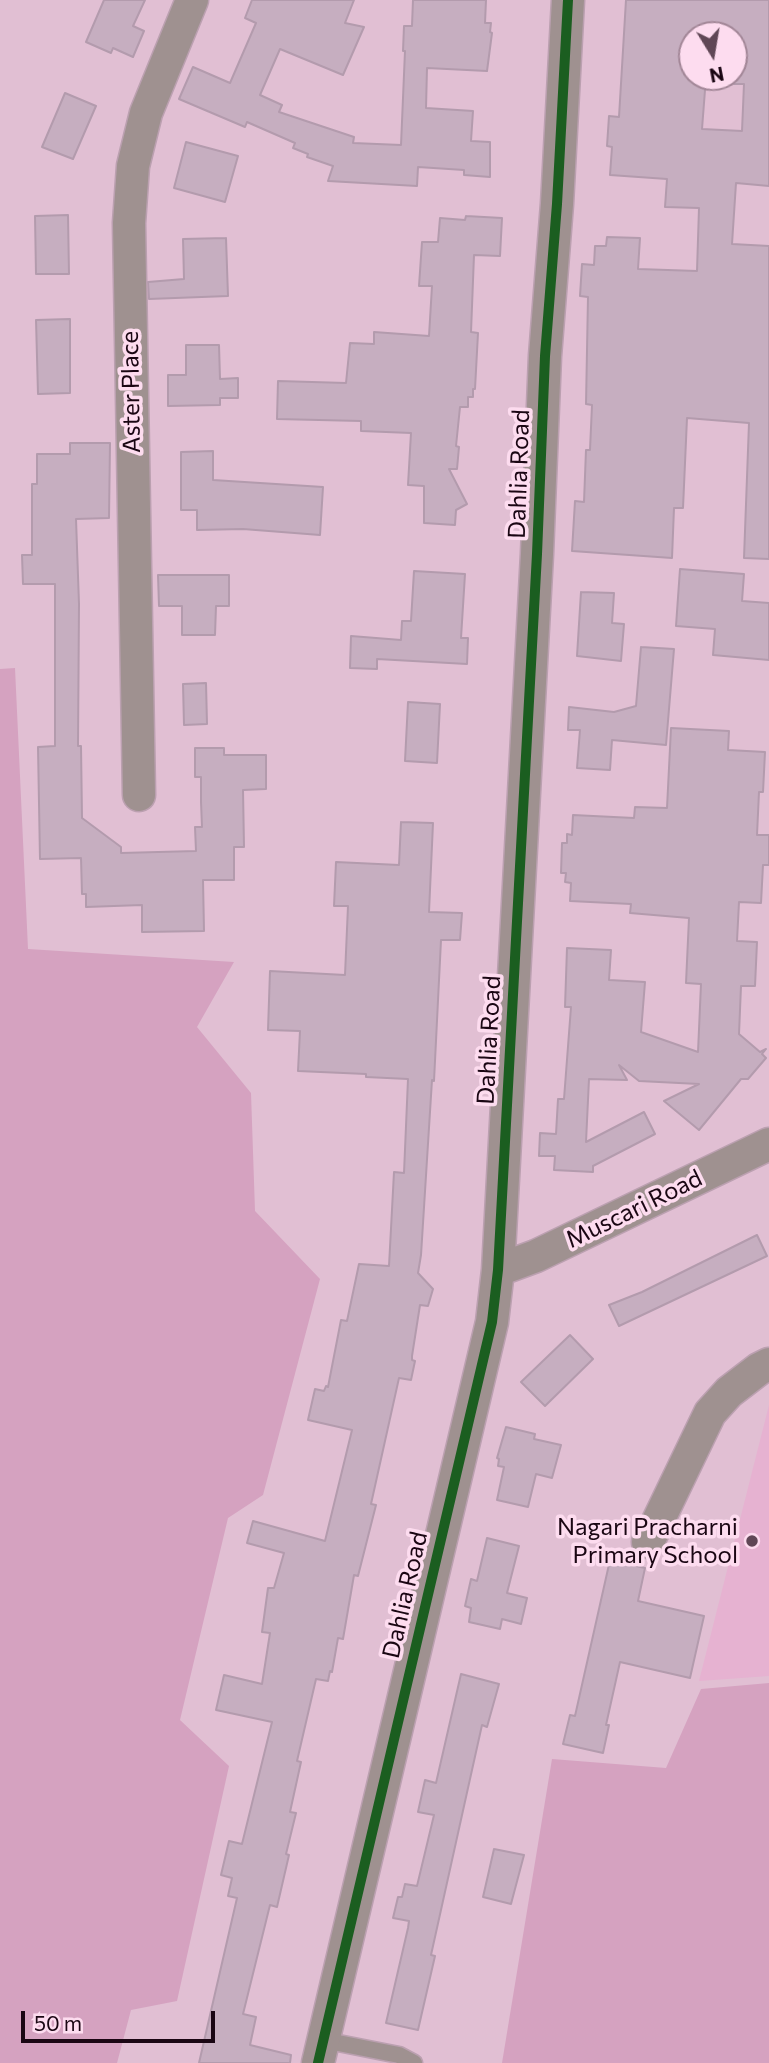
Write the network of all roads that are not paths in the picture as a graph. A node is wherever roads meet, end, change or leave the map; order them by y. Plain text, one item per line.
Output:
1 (192, 0) edge
2 (568, 0) edge
3 (139, 795) dead end
4 (769, 1144) edge
5 (498, 1270) junction
6 (769, 1364) edge
7 (648, 1542) dead end
8 (320, 2052) edge
9 (414, 2063) edge

1 - 3 street, Aster Place
2 - 5 street, Dahlia Road
4 - 5 street, Muscari Road
5 - 8 street, Dahlia Road
6 - 7 street
8 - 9 lane

